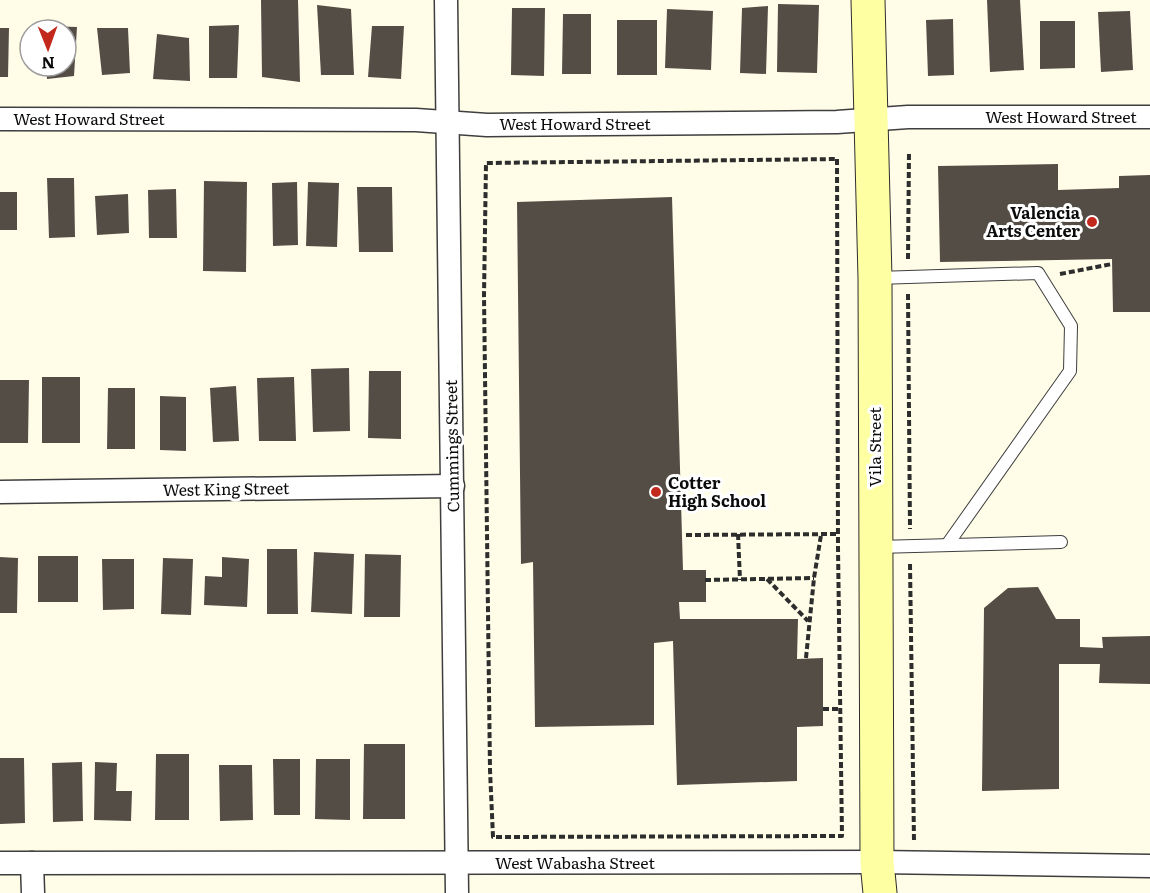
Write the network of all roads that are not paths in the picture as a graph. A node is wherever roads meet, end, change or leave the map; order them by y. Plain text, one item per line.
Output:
1 (446, 0) edge
2 (868, 0) edge
3 (1150, 117) edge
4 (0, 119) edge
5 (871, 121) junction
6 (448, 123) junction
7 (874, 278) junction
8 (453, 486) junction
9 (0, 492) edge
10 (1061, 542) dead end
11 (947, 546) junction
12 (875, 547) junction
13 (0, 863) edge
14 (32, 863) junction
15 (457, 863) junction
16 (1150, 866) edge
17 (879, 878) edge
18 (33, 893) edge
19 (457, 893) edge

1 - 6 street, Cummings Street
2 - 5 street, Vila Street
3 - 5 street, West Howard Street
4 - 6 street, West Howard Street
5 - 6 street, West Howard Street
5 - 7 street, Vila Street
6 - 8 street, Cummings Street
7 - 11 lane
7 - 12 street, Vila Street
8 - 9 street, West King Street
8 - 15 street, Cummings Street
10 - 11 lane
11 - 12 lane
12 - 17 street, Vila Street
13 - 14 street, West Wabasha Street
14 - 15 street, West Wabasha Street
14 - 18 street
15 - 17 street, West Wabasha Street
15 - 19 street, Cummings Street
16 - 17 street, West Wabasha Street

